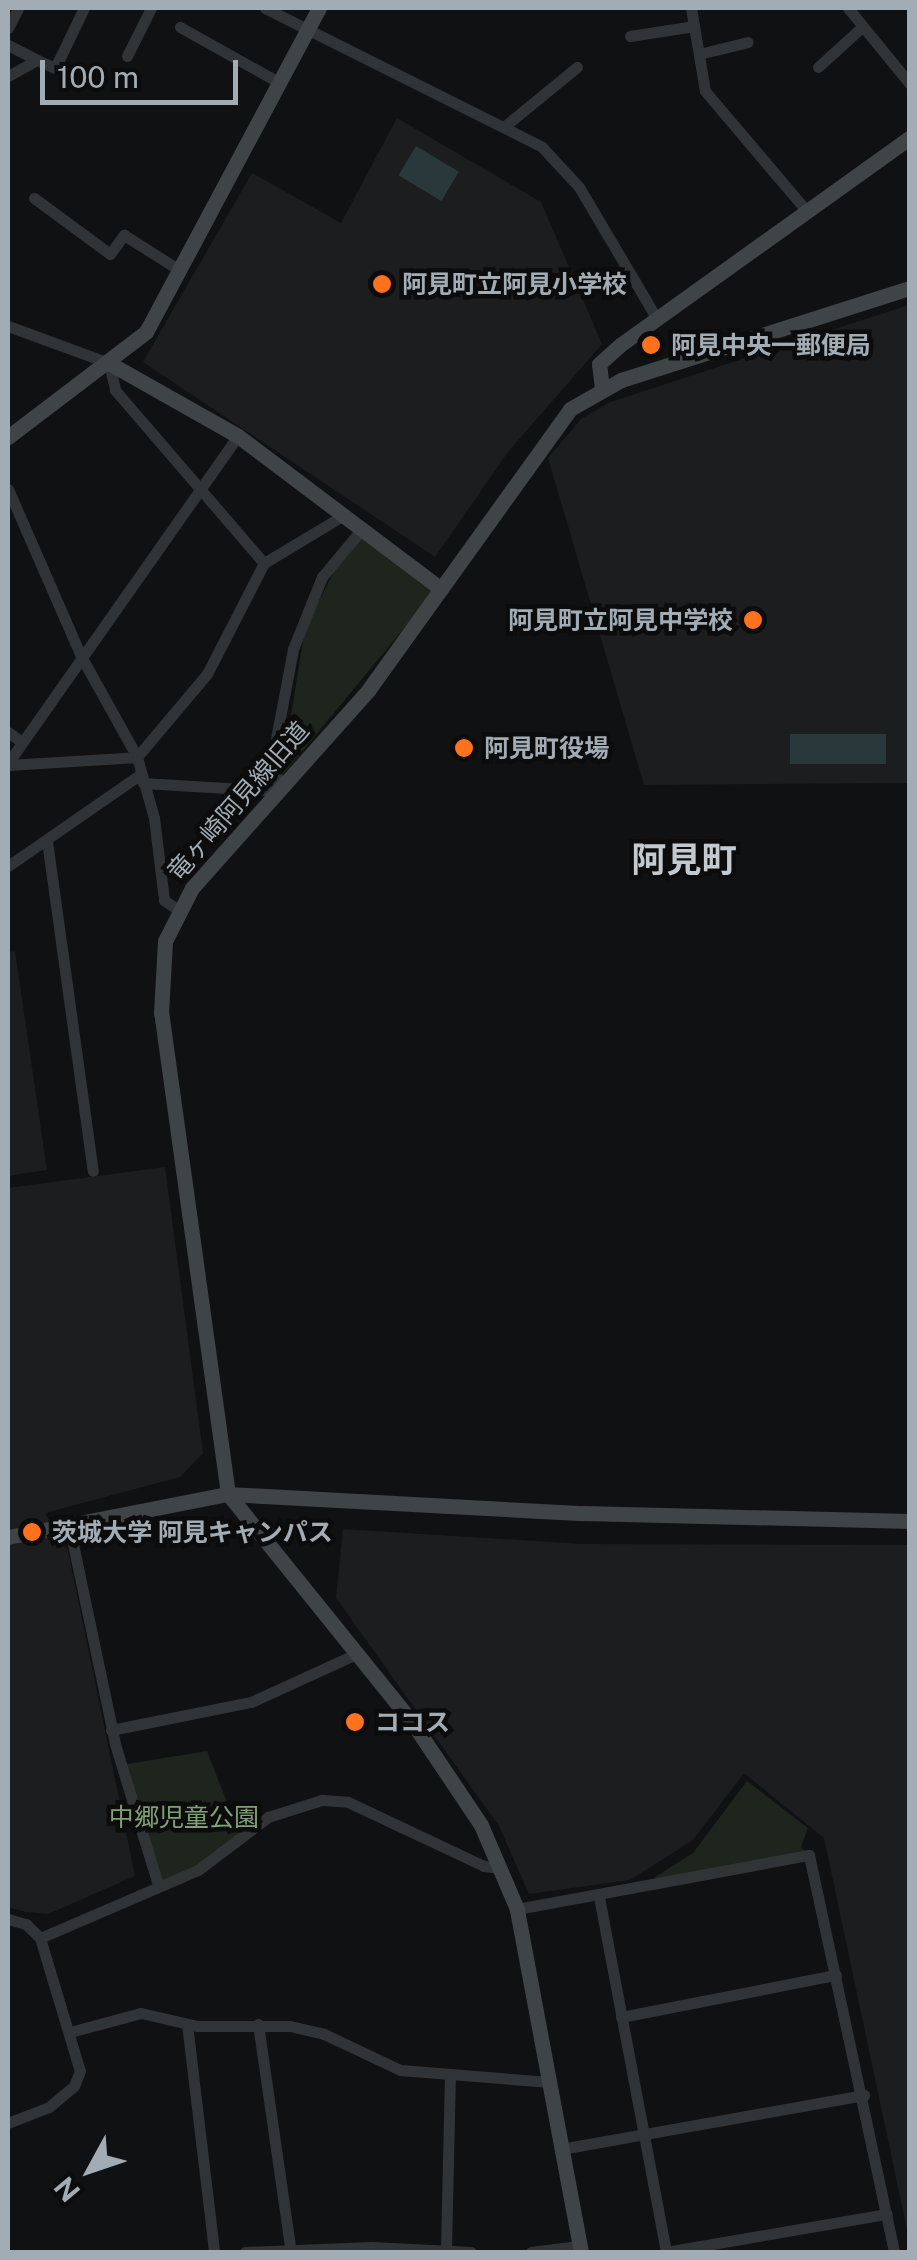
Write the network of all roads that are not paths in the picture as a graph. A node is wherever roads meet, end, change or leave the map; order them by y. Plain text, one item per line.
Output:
1 (18, 8) edge
2 (84, 8) edge
3 (151, 8) edge
4 (265, 8) edge
5 (319, 8) edge
6 (690, 8) edge
7 (848, 8) edge
8 (694, 26) junction
9 (180, 27) dead end
10 (8, 28) edge
11 (861, 28) junction
12 (307, 32) junction
13 (630, 36) dead end
14 (748, 42) dead end
15 (8, 46) edge
16 (699, 54) junction
17 (127, 56) dead end
18 (37, 60) junction
19 (577, 67) dead end
20 (818, 67) dead end
21 (8, 76) edge
22 (280, 82) junction
23 (910, 84) edge
24 (505, 126) junction
25 (910, 138) edge
26 (34, 198) dead end
27 (806, 210) junction
28 (180, 271) junction
29 (910, 288) edge
30 (656, 317) junction
31 (8, 326) edge
32 (108, 363) junction
33 (602, 388) junction
34 (238, 436) junction
35 (8, 438) edge
36 (8, 488) edge
37 (203, 491) junction
38 (344, 515) junction
39 (362, 529) junction
40 (264, 563) junction
41 (442, 589) junction
42 (82, 658) junction
43 (8, 732) edge
44 (22, 742) junction
45 (137, 757) junction
46 (8, 764) edge
47 (142, 778) junction
48 (278, 791) junction
49 (48, 841) junction
50 (8, 866) edge
51 (178, 910) junction
52 (92, 1171) dead end
53 (228, 1494) junction
54 (910, 1521) edge
55 (69, 1525) junction
56 (8, 1537) edge
57 (358, 1653) junction
58 (112, 1730) junction
59 (500, 1868) junction
60 (158, 1885) junction
61 (600, 1897) junction
62 (517, 1909) junction
63 (8, 1919) edge
64 (40, 1938) junction
65 (836, 1975) junction
66 (621, 2016) junction
67 (187, 2024) junction
68 (258, 2024) junction
69 (70, 2032) junction
70 (450, 2077) junction
71 (550, 2082) junction
72 (864, 2095) junction
73 (8, 2124) edge
74 (642, 2135) junction
75 (561, 2149) junction
76 (887, 2214) junction
77 (446, 2249) junction
78 (580, 2249) edge
79 (291, 2250) edge
80 (214, 2252) edge
81 (245, 2252) edge
82 (471, 2252) edge
83 (531, 2252) edge
84 (666, 2252) edge
85 (894, 2252) edge

1 - 10 street
2 - 18 street
3 - 17 street
4 - 12 street
5 - 12 street
6 - 8 street
7 - 11 street
8 - 13 street
8 - 16 street
9 - 22 street
11 - 20 street
11 - 23 street
12 - 22 street
12 - 24 street
14 - 16 street
15 - 18 street
16 - 27 street
18 - 21 street
19 - 24 street
22 - 28 street
24 - 30 street
25 - 27 street
26 - 28 street
27 - 30 street
28 - 32 street
29 - 33 street, 竜ヶ崎阿見線旧道
30 - 33 street
31 - 32 street
32 - 34 street
32 - 35 street
32 - 37 street
33 - 41 street, 竜ヶ崎阿見線旧道
34 - 37 street
34 - 38 street
36 - 42 street
37 - 40 street
37 - 42 street
38 - 39 street
38 - 40 street
39 - 41 street
39 - 48 street
40 - 45 street
41 - 48 street, 竜ヶ崎阿見線旧道
42 - 44 street
42 - 45 street
43 - 44 street
44 - 46 street
45 - 46 street
45 - 47 street
47 - 48 street
47 - 49 street
47 - 51 street
48 - 51 street, 竜ヶ崎阿見線旧道
49 - 50 street
49 - 52 street
51 - 53 street, 竜ヶ崎阿見線旧道
53 - 54 street
53 - 55 street
53 - 57 street
55 - 56 street
55 - 58 street
57 - 58 street
57 - 59 street
58 - 60 street
59 - 60 street
59 - 62 street
60 - 64 street
61 - 62 street
61 - 65 street
61 - 66 street
62 - 71 street
63 - 64 street
64 - 69 street
65 - 66 street
65 - 72 street
66 - 74 street
67 - 68 street
67 - 69 street
67 - 80 street
68 - 70 street
68 - 79 street
69 - 73 street
70 - 71 street
70 - 77 street
71 - 75 street
72 - 74 street
72 - 76 street
74 - 75 street
74 - 84 street
75 - 78 street
76 - 84 street
76 - 85 street
77 - 79 street
77 - 82 street
78 - 83 street
79 - 81 street

